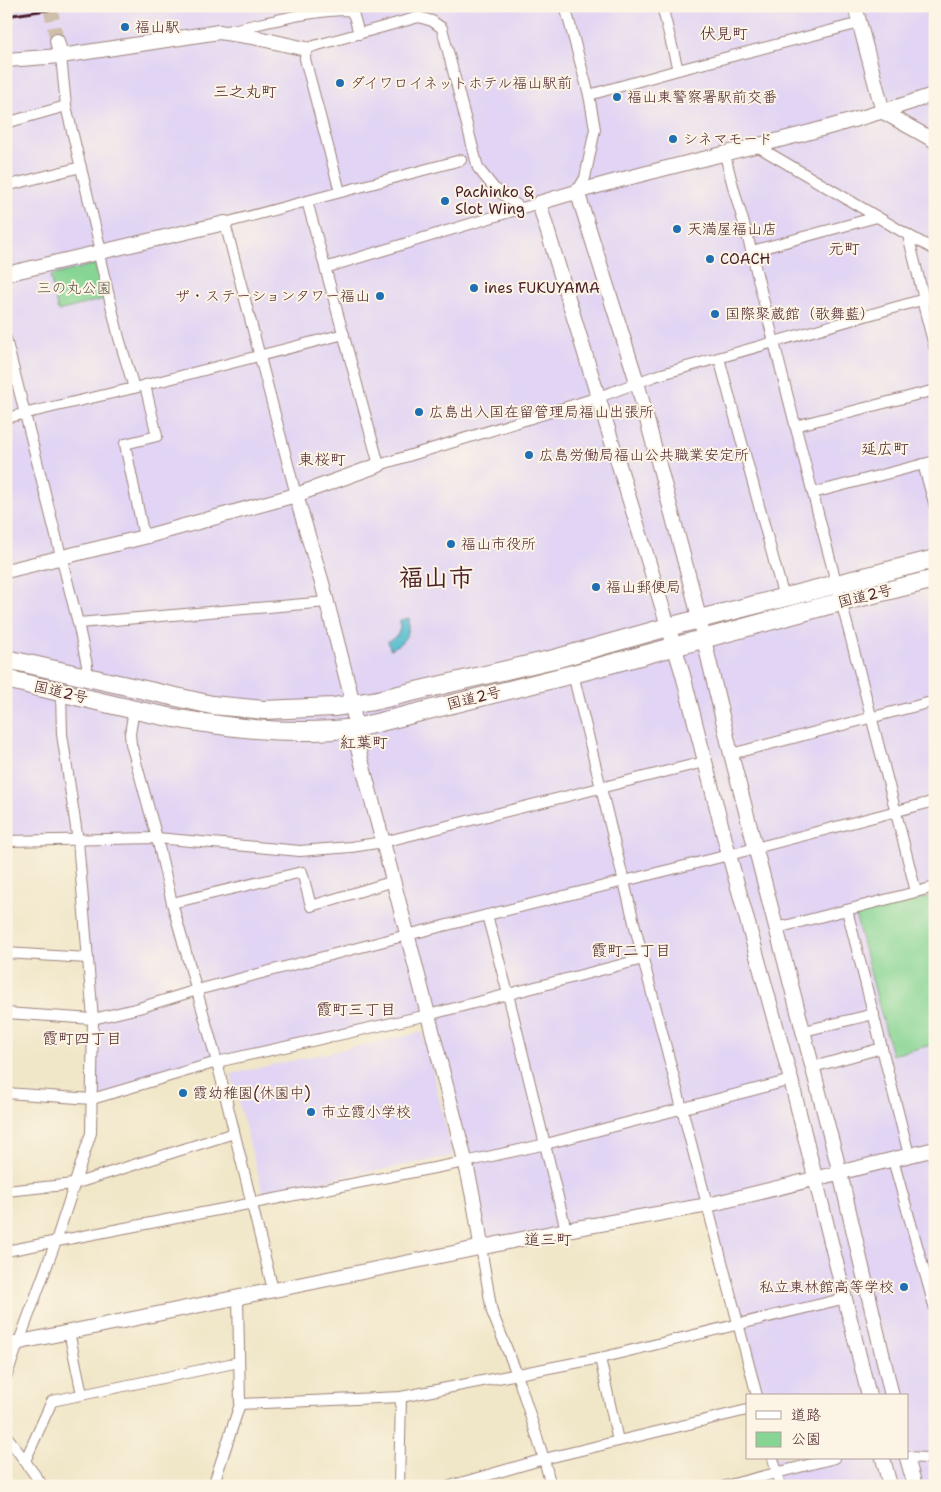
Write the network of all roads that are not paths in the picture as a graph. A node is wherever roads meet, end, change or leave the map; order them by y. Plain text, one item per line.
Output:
1 (565, 6) edge
2 (662, 6) edge
3 (855, 6) edge
4 (931, 6) edge
5 (935, 21) edge
6 (860, 23) junction
7 (219, 32) junction
8 (359, 34) junction
9 (57, 41) tunnel mouth
10 (306, 49) junction
11 (61, 56) junction
12 (6, 60) edge
13 (678, 70) junction
14 (935, 94) edge
15 (589, 95) junction
16 (66, 106) junction
17 (884, 112) junction
18 (6, 123) edge
19 (935, 141) edge
20 (757, 146) junction
21 (725, 154) junction
22 (461, 160) dead end
23 (81, 167) junction
24 (6, 186) edge
25 (577, 191) junction
26 (340, 192) junction
27 (307, 201) junction
28 (539, 203) junction
29 (521, 208) junction
30 (877, 217) junction
31 (225, 223) junction
32 (908, 235) junction
33 (935, 250) edge
34 (101, 251) junction
35 (752, 252) junction
36 (325, 268) junction
37 (6, 274) edge
38 (927, 298) edge
39 (344, 334) junction
40 (6, 339) edge
41 (773, 343) junction
42 (935, 350) edge
43 (259, 356) junction
44 (720, 358) junction
45 (637, 382) junction
46 (145, 385) junction
47 (134, 388) junction
48 (935, 390) edge
49 (599, 397) junction
50 (26, 414) junction
51 (6, 418) edge
52 (795, 426) junction
53 (935, 461) edge
54 (923, 464) junction
55 (379, 465) junction
56 (813, 493) junction
57 (296, 494) junction
58 (935, 506) edge
59 (144, 537) junction
60 (61, 557) junction
61 (935, 559) edge
62 (6, 571) edge
63 (935, 579) edge
64 (837, 584) junction
65 (784, 598) junction
66 (326, 602) junction
67 (842, 602) junction
68 (698, 620) junction
69 (78, 623) junction
70 (668, 627) junction
71 (703, 638) junction
72 (674, 646) junction
73 (6, 659) edge
74 (573, 674) junction
75 (85, 677) junction
76 (6, 680) edge
77 (61, 692) junction
78 (935, 701) edge
79 (353, 705) junction
80 (134, 709) junction
81 (873, 718) junction
82 (356, 728) junction
83 (732, 754) junction
84 (704, 762) junction
85 (602, 787) junction
86 (935, 801) edge
87 (896, 811) junction
88 (157, 838) junction
89 (6, 841) edge
90 (78, 841) junction
91 (383, 842) junction
92 (757, 847) junction
93 (729, 855) junction
94 (624, 880) junction
95 (394, 882) junction
96 (935, 887) edge
97 (916, 892) junction
98 (172, 903) junction
99 (847, 910) junction
100 (486, 916) junction
101 (777, 928) junction
102 (407, 935) junction
103 (6, 953) edge
104 (87, 958) junction
105 (643, 959) junction
106 (197, 990) junction
107 (508, 994) junction
108 (6, 1013) edge
109 (874, 1014) junction
110 (428, 1015) junction
111 (94, 1019) junction
112 (804, 1031) junction
113 (882, 1048) junction
114 (217, 1062) junction
115 (813, 1067) junction
116 (791, 1080) junction
117 (6, 1093) edge
118 (92, 1099) junction
119 (682, 1108) junction
120 (234, 1133) junction
121 (546, 1144) junction
122 (935, 1149) edge
123 (910, 1156) junction
124 (893, 1160) junction
125 (465, 1162) junction
126 (840, 1173) junction
127 (815, 1180) junction
128 (74, 1184) junction
129 (6, 1191) edge
130 (252, 1203) junction
131 (708, 1205) junction
132 (566, 1230) junction
133 (56, 1240) junction
134 (481, 1247) junction
135 (6, 1251) edge
136 (273, 1290) junction
137 (238, 1297) junction
138 (846, 1298) junction
139 (935, 1308) edge
140 (738, 1323) junction
141 (69, 1332) junction
142 (13, 1343) edge
143 (600, 1358) junction
144 (239, 1362) junction
145 (517, 1374) junction
146 (6, 1377) edge
147 (82, 1394) junction
148 (756, 1394) edge
149 (869, 1394) edge
150 (892, 1394) edge
151 (402, 1397) junction
152 (240, 1404) junction
153 (746, 1410) edge
154 (6, 1435) edge
155 (618, 1441) junction
156 (935, 1457) edge
157 (908, 1458) edge
158 (544, 1459) junction
159 (773, 1460) edge
160 (827, 1460) edge
161 (884, 1460) edge
162 (908, 1460) edge
163 (25, 1461) junction
164 (776, 1472) junction
165 (43, 1486) edge
166 (213, 1486) edge
167 (398, 1486) edge
168 (450, 1486) edge
169 (551, 1486) edge
170 (724, 1486) edge
171 (780, 1486) edge
172 (890, 1486) edge
173 (915, 1486) edge

1 - 15 street
2 - 13 street
3 - 6 street
4 - 5 street
6 - 13 street
6 - 17 street
7 - 8 street
7 - 10 street
7 - 11 street
8 - 10 street
8 - 29 street
9 - 11 street
10 - 26 street
11 - 12 street
11 - 16 street
13 - 15 street
14 - 17 street
15 - 25 street
16 - 18 street
16 - 23 street
17 - 19 street
17 - 20 street
20 - 21 street
20 - 30 street
21 - 25 street
21 - 35 street
22 - 26 street
23 - 24 street
23 - 34 street
25 - 28 street
25 - 45 street
26 - 27 street
27 - 31 street
27 - 36 street
28 - 29 street
28 - 49 street
29 - 36 street
30 - 32 street
30 - 35 street
31 - 34 street
31 - 43 street
32 - 33 street
32 - 38 street
34 - 37 street
34 - 47 street
35 - 41 street
36 - 39 street
38 - 41 street
38 - 42 street
39 - 43 street
39 - 55 street
40 - 50 street
41 - 44 street
41 - 52 street
43 - 46 street
43 - 57 street
44 - 45 street
44 - 65 street
45 - 49 street
45 - 68 street
46 - 47 street
46 - 59 street
47 - 50 street
48 - 52 street
49 - 55 street
49 - 70 street
50 - 51 street
50 - 60 street
52 - 56 street
53 - 54 street
54 - 56 street
54 - 58 street
55 - 57 street
56 - 64 street
57 - 59 street
57 - 66 street
59 - 60 street
60 - 62 street
60 - 69 street
61 - 64 highway, 国道2号
63 - 67 highway, 国道2号
64 - 65 highway, 国道2号
64 - 67 street
65 - 68 highway, 国道2号
66 - 69 street
66 - 79 street
67 - 71 highway, 国道2号
67 - 81 street
68 - 70 highway, 国道2号
68 - 71 street
69 - 75 street
70 - 72 street
70 - 79 highway, 国道2号
71 - 72 highway, 国道2号
71 - 83 street
72 - 74 highway, 国道2号
72 - 84 street
73 - 75 highway, 国道2号
74 - 82 highway, 国道2号
74 - 85 street
75 - 79 highway, 国道2号
76 - 77 highway, 国道2号
77 - 80 highway, 国道2号
77 - 90 street
78 - 81 street
79 - 82 street
80 - 82 highway, 国道2号
80 - 88 street
81 - 83 street
81 - 87 street
82 - 91 street
83 - 92 street
84 - 85 street
84 - 93 street
85 - 91 street
85 - 94 street
86 - 87 street
87 - 92 street
87 - 97 street
88 - 90 street
88 - 91 street
88 - 98 street
89 - 90 street
90 - 104 street
91 - 95 street
92 - 93 street
92 - 101 street
93 - 94 street
93 - 116 street
94 - 100 street
94 - 105 street
95 - 98 street
95 - 102 street
96 - 97 street
97 - 99 street
98 - 106 street
99 - 101 street
99 - 109 street
100 - 102 street
100 - 107 street
101 - 112 street
102 - 106 street
102 - 110 street
103 - 104 street
104 - 111 street
105 - 107 street
105 - 119 street
106 - 111 street
106 - 114 street
107 - 110 street
107 - 121 street
108 - 111 street
109 - 112 street
109 - 113 street
110 - 114 street
110 - 125 street
111 - 118 street
112 - 115 street
113 - 115 street
113 - 123 street
114 - 118 street
114 - 120 street
115 - 126 street
116 - 119 street
116 - 127 street
117 - 118 street
118 - 128 street
119 - 121 street
119 - 131 street
120 - 128 street
120 - 130 street
121 - 125 street
121 - 132 street
122 - 123 street
123 - 124 street
124 - 126 street
124 - 139 street
125 - 130 street
125 - 134 street
126 - 127 street
126 - 150 street
127 - 131 street
127 - 138 street
128 - 129 street
128 - 133 street
130 - 133 street
130 - 136 street
131 - 132 street
131 - 140 street
132 - 134 street
133 - 135 street
133 - 142 street
134 - 136 street
134 - 145 street
136 - 137 street
137 - 141 street
137 - 144 street
138 - 140 street
138 - 149 street
140 - 143 street
140 - 148 street
141 - 142 street
141 - 147 street
142 - 146 street
143 - 145 street
143 - 155 street
144 - 147 street
144 - 152 street
145 - 151 street
145 - 158 street
147 - 163 street
151 - 152 street
151 - 167 street
152 - 166 street
153 - 155 street
154 - 163 street
155 - 158 street
156 - 157 street
158 - 168 street
158 - 169 street
159 - 164 street
160 - 164 street
161 - 172 street
162 - 173 street
163 - 165 street
164 - 170 street
164 - 171 street

